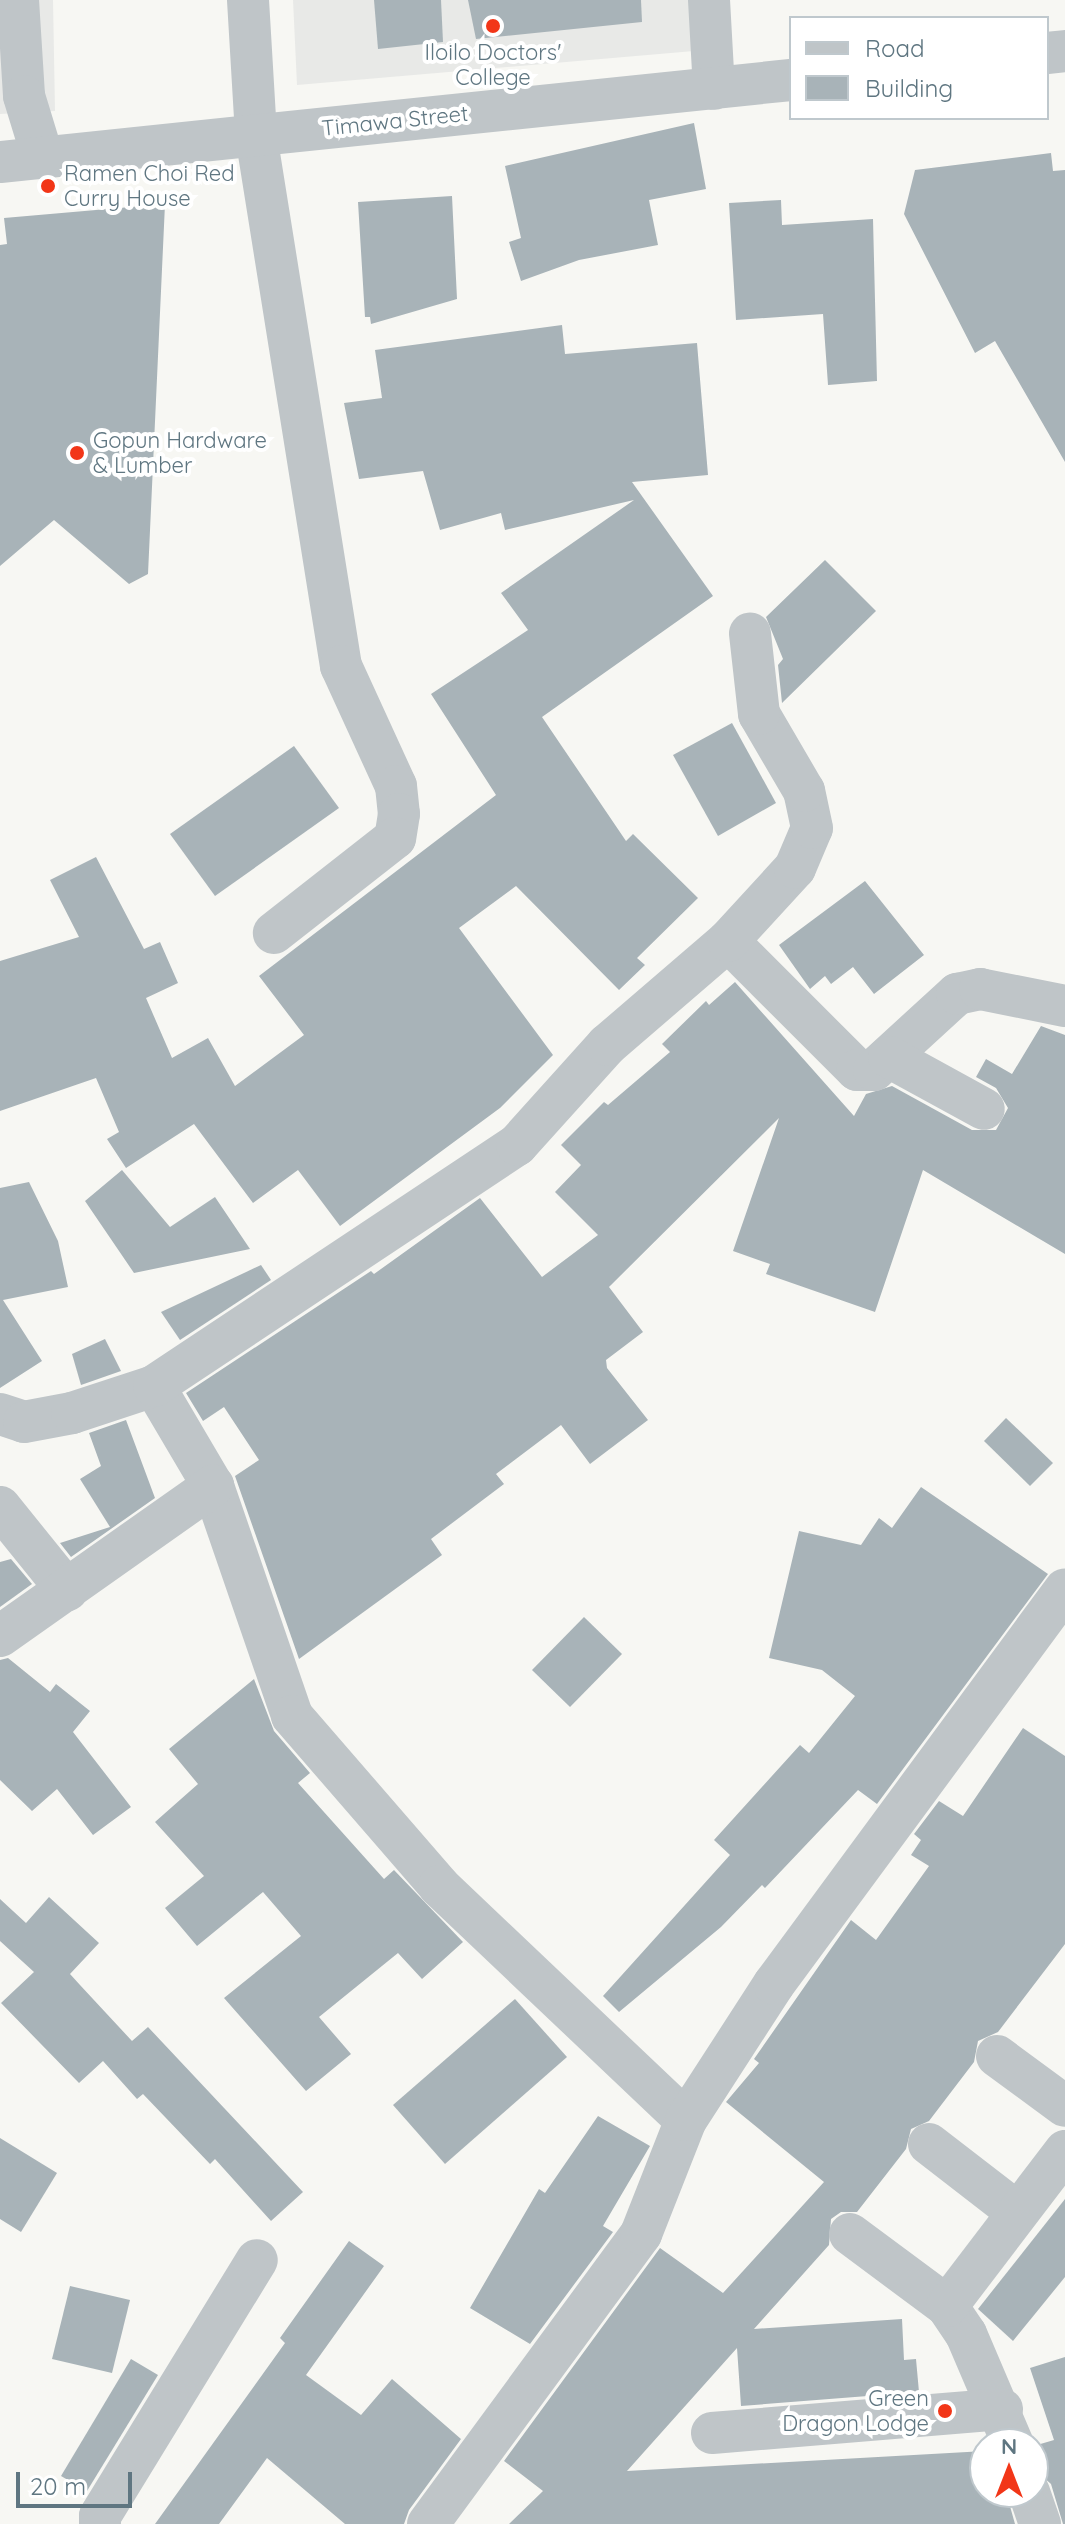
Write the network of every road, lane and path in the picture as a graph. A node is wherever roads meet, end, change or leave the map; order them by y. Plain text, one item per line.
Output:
1 (18, 0) edge
2 (248, 0) edge
3 (709, 0) edge
4 (789, 80) edge
5 (714, 89) junction
6 (12, 97) edge
7 (256, 135) junction
8 (43, 158) junction
9 (0, 162) edge
10 (750, 634) dead end
11 (274, 933) dead end
12 (728, 941) junction
13 (1065, 1006) edge
14 (889, 1057) junction
15 (984, 1109) dead end
16 (154, 1386) junction
17 (0, 1414) edge
18 (213, 1486) junction
19 (0, 1507) edge
20 (67, 1590) junction
21 (1065, 1590) edge
22 (0, 1636) edge
23 (997, 2056) dead end
24 (1065, 2106) edge
25 (686, 2120) junction
26 (929, 2144) dead end
27 (1065, 2151) edge
28 (1017, 2212) junction
29 (850, 2234) dead end
30 (257, 2260) dead end
31 (947, 2306) junction
32 (1008, 2426) edge
33 (712, 2433) dead end
34 (100, 2524) edge
35 (428, 2524) edge

1 - 6 street
2 - 7 street
3 - 5 street
4 - 5 street, Timawa Street
5 - 7 street, Timawa Street
6 - 8 street
7 - 8 street, Timawa Street
7 - 11 street
8 - 9 street, Timawa Street
10 - 12 street
12 - 14 street
12 - 16 street
13 - 14 street
14 - 15 street
16 - 17 street
16 - 18 street
18 - 20 street
18 - 25 street
19 - 20 street
20 - 22 street
21 - 25 street
23 - 24 street
25 - 35 street
26 - 28 street
27 - 28 street
28 - 31 street
29 - 31 street
30 - 34 street
31 - 32 street
32 - 33 street

